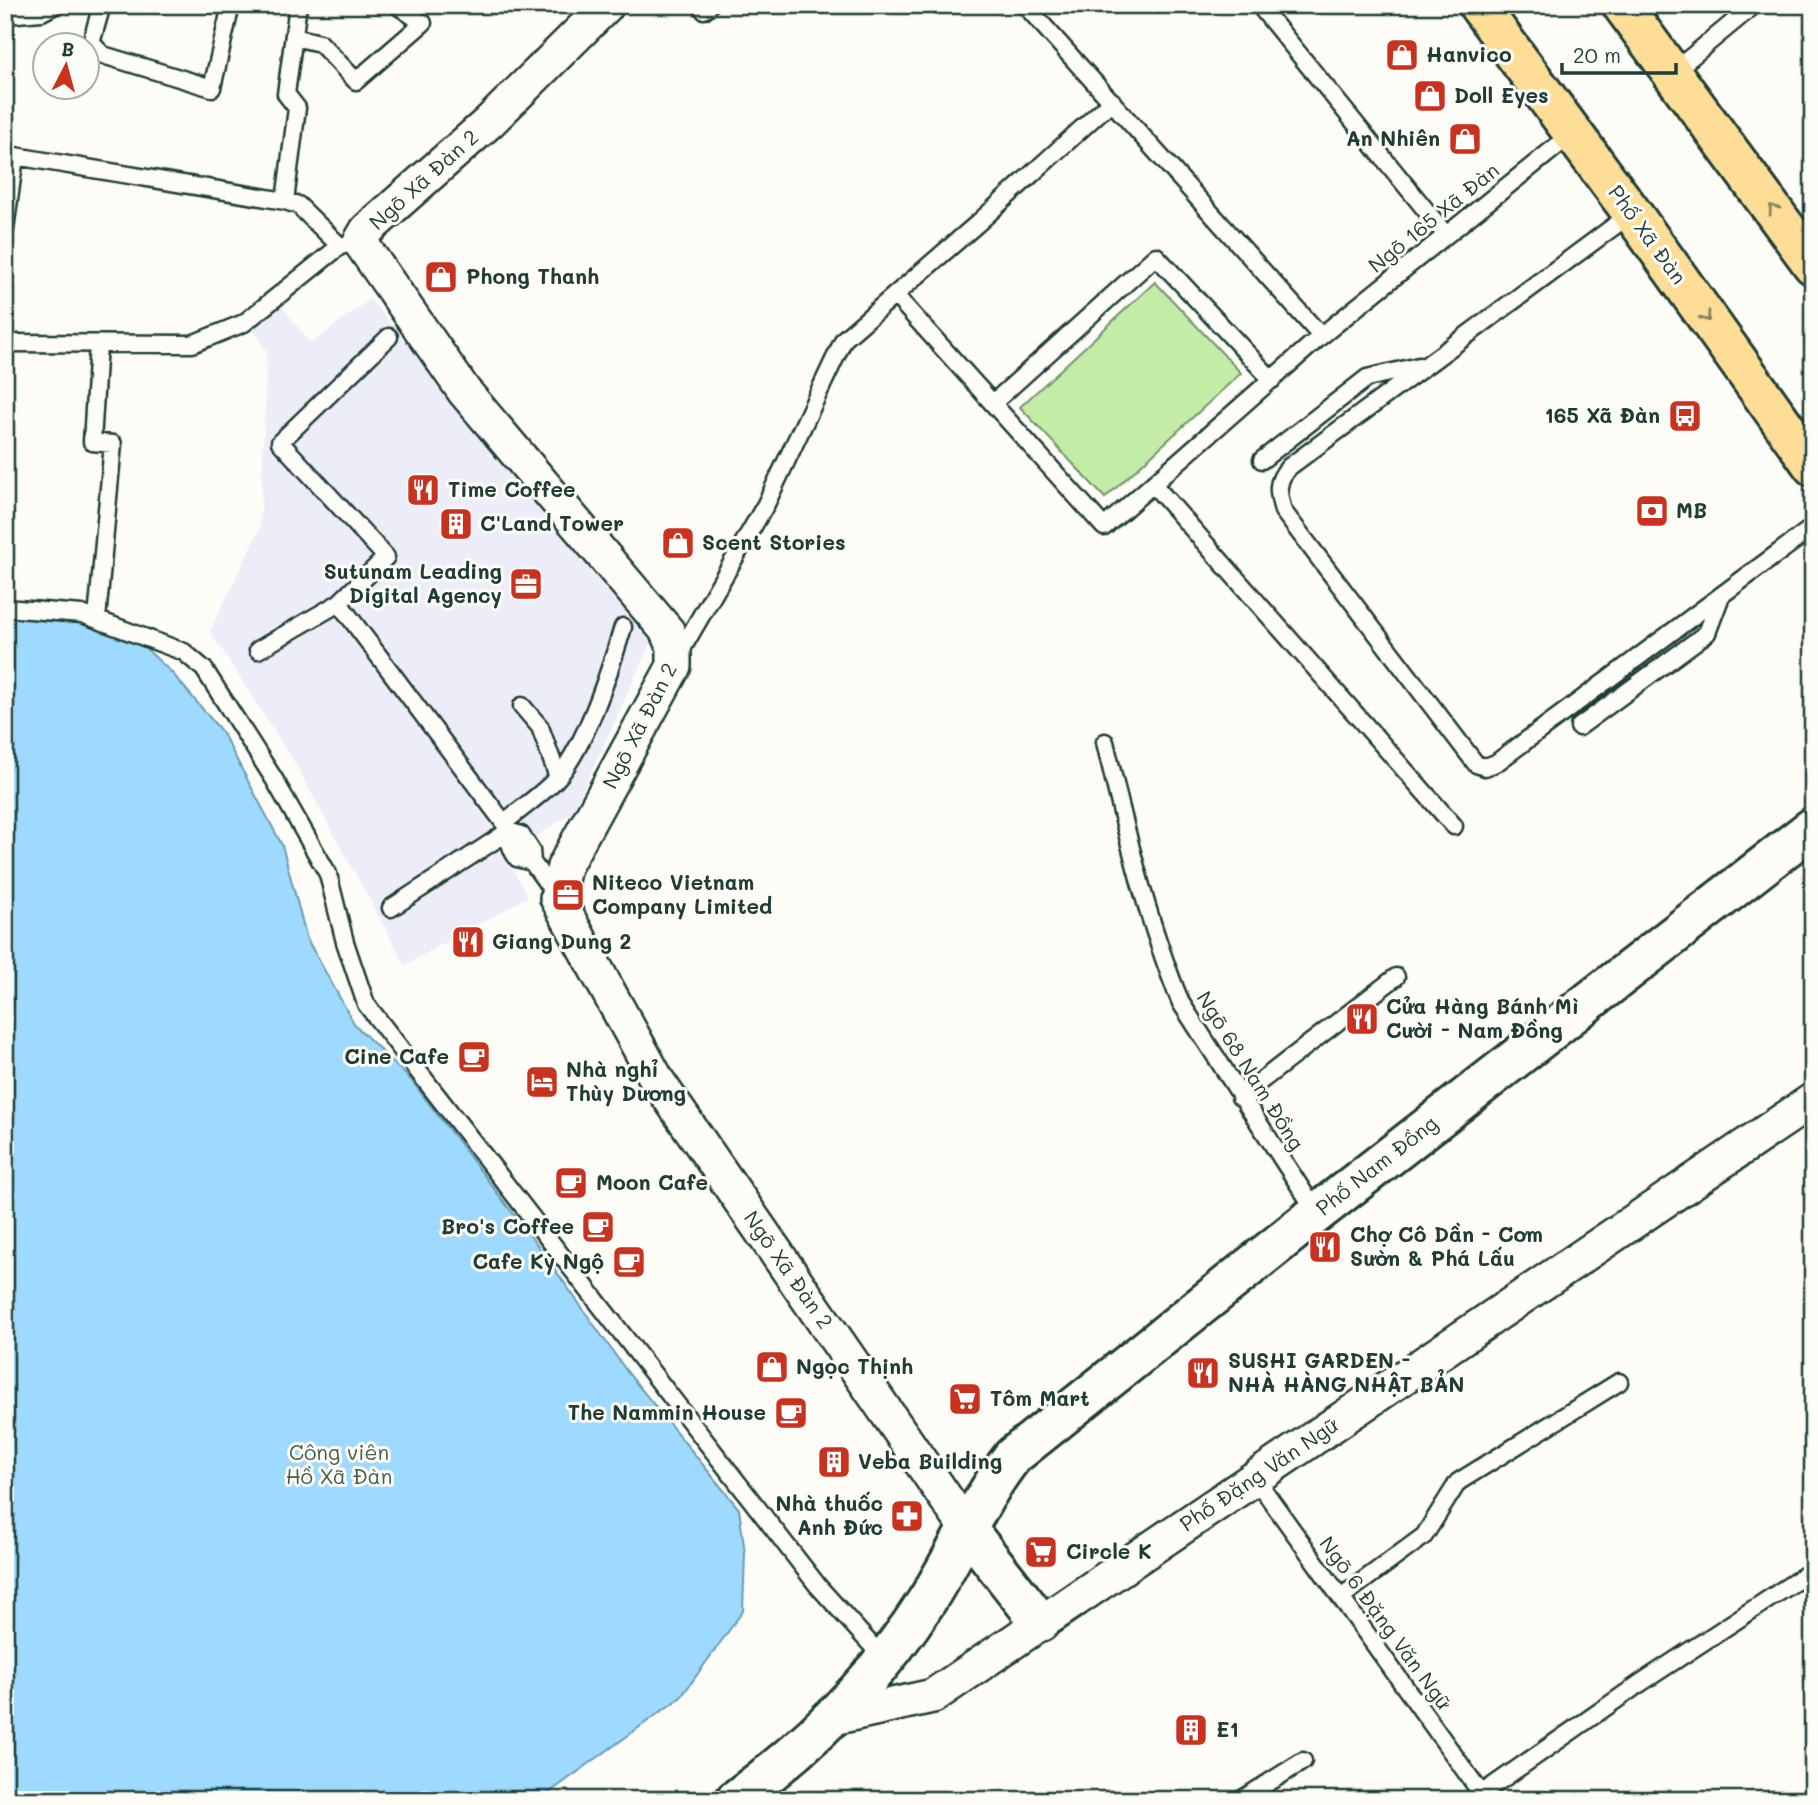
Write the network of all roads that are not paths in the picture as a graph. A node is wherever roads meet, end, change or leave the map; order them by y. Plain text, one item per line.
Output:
1 (55, 5) edge
2 (102, 5) edge
3 (231, 5) edge
4 (298, 5) edge
5 (397, 5) edge
6 (607, 5) edge
7 (701, 5) edge
8 (710, 5) edge
9 (1026, 5) edge
10 (1259, 5) edge
11 (1478, 5) edge
12 (1622, 5) edge
13 (1754, 5) edge
14 (5, 15) edge
15 (294, 37) junction
16 (1673, 72) junction
17 (1112, 101) junction
18 (1573, 133) junction
19 (285, 201) junction
20 (1632, 213) junction
21 (5, 229) edge
22 (1446, 235) junction
23 (350, 244) junction
24 (1813, 265) edge
25 (895, 295) junction
26 (1321, 336) junction
27 (389, 337) dead end
28 (5, 343) edge
29 (98, 344) junction
30 (1425, 365) junction
31 (1272, 380) junction
32 (993, 403) junction
33 (1262, 460) dead end
34 (1813, 466) edge
35 (1153, 484) junction
36 (1813, 527) edge
37 (1721, 596) junction
38 (339, 603) junction
39 (5, 608) edge
40 (97, 619) junction
41 (623, 627) dead end
42 (258, 650) dead end
43 (676, 659) junction
44 (522, 706) dead end
45 (1578, 727) dead end
46 (1105, 742) dead end
47 (558, 777) junction
48 (1454, 826) dead end
49 (506, 827) junction
50 (1813, 827) edge
51 (557, 898) junction
52 (391, 908) dead end
53 (1396, 977) dead end
54 (1240, 1097) junction
55 (1813, 1100) edge
56 (1317, 1213) junction
57 (1619, 1382) dead end
58 (1255, 1478) junction
59 (967, 1529) junction
60 (1813, 1570) edge
61 (1341, 1597) junction
62 (1040, 1622) junction
63 (885, 1661) junction
64 (829, 1719) junction
65 (1303, 1761) dead end
66 (1483, 1797) edge
67 (735, 1800) edge
68 (1241, 1800) edge

1 - 14 lane
2 - 3 lane
4 - 15 lane
5 - 15 lane
6 - 23 street, Ngõ Xã Đàn 2
7 - 8 lane
9 - 17 lane
10 - 22 lane
11 - 18 main road, Phố Xã Đàn
12 - 16 main road
13 - 16 lane
15 - 19 lane
24 -> 16 main road
17 - 25 lane
17 - 26 lane
18 - 20 main road, Phố Xã Đàn
18 - 22 lane, Ngõ 165 Xã Đàn
19 - 21 lane
19 - 23 lane
20 - 30 lane
20 -> 34 main road, Phố Xã Đàn
22 - 26 lane, Ngõ 165 Xã Đàn
23 - 29 lane
23 - 43 street, Ngõ Xã Đàn 2
25 - 32 lane
25 - 43 lane
26 - 31 lane, Ngõ 165 Xã Đàn
27 - 38 lane
28 - 29 lane
29 - 40 lane
30 - 33 lane
30 - 37 lane
31 - 32 lane
31 - 35 lane, Ngõ 165 Xã Đàn
32 - 35 lane, Ngõ 165 Xã Đàn
35 - 48 lane
36 - 37 lane
37 - 45 lane
38 - 42 lane
38 - 49 lane
39 - 40 lane
40 - 63 lane
41 - 47 lane
43 - 51 street, Ngõ Xã Đàn 2
44 - 47 lane
46 - 54 lane, Ngõ 68 Nam Đồng
47 - 49 lane
49 - 51 lane
49 - 52 lane
50 - 56 street, Phố Nam Đồng
51 - 59 street, Ngõ Xã Đàn 2
53 - 54 lane
54 - 56 lane, Ngõ 68 Nam Đồng
55 - 58 street, Phố Đặng Văn Ngữ
56 - 59 street, Phố Nam Đồng
57 - 61 lane
58 - 61 lane, Ngõ 6 Đặng Văn Ngữ
58 - 62 street, Phố Đặng Văn Ngữ
59 - 62 street
59 - 63 street, Phố Đặng Văn Ngữ
60 - 66 lane
61 - 66 lane, Ngõ 6 Đặng Văn Ngữ
62 - 64 street, Phố Đặng Văn Ngữ
63 - 64 street, Phố Đặng Văn Ngữ
64 - 67 street, Phố Đặng Văn Ngữ
65 - 68 lane

